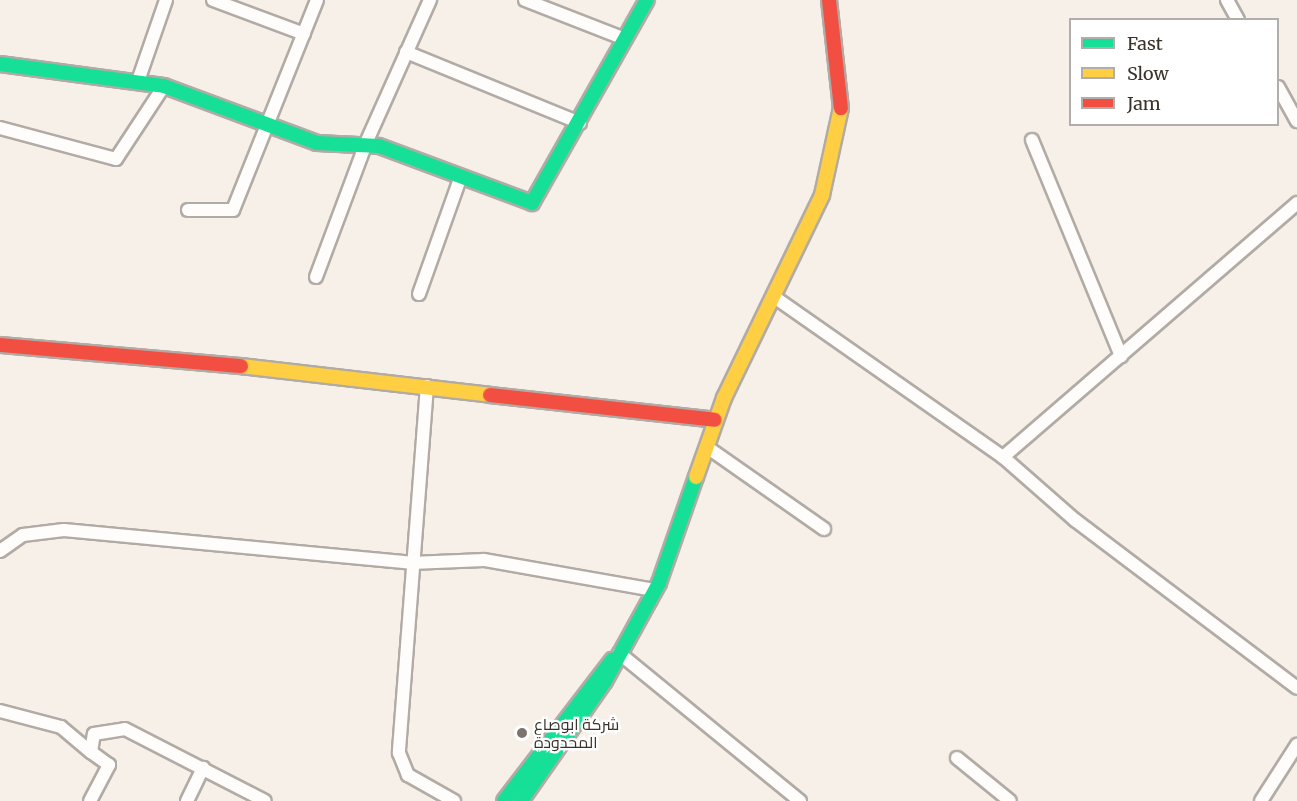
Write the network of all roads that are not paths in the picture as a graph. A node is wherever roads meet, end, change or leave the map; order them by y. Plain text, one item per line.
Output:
1 (166, 0) edge
2 (213, 0) edge
3 (317, 0) edge
4 (430, 0) edge
5 (525, 0) edge
6 (647, 0) edge
7 (829, 0) edge
8 (1227, 0) edge
9 (1237, 18) edge
10 (304, 34) junction
11 (625, 39) junction
12 (406, 52) junction
13 (0, 64) edge
14 (138, 81) junction
15 (164, 86) junction
16 (1279, 89) edge
17 (1297, 121) edge
18 (580, 123) junction
19 (270, 126) junction
20 (0, 128) edge
21 (1032, 140) dead end
22 (366, 143) junction
23 (460, 179) junction
24 (1297, 202) edge
25 (188, 210) dead end
26 (316, 277) dead end
27 (419, 294) dead end
28 (773, 296) junction
29 (0, 345) edge
30 (1121, 356) junction
31 (427, 386) junction
32 (715, 420) junction
33 (707, 447) junction
34 (1003, 457) junction
35 (824, 529) dead end
36 (0, 551) edge
37 (411, 563) junction
38 (655, 591) junction
39 (617, 655) junction
40 (1297, 688) edge
41 (0, 711) edge
42 (1297, 745) edge
43 (91, 752) junction
44 (957, 758) dead end
45 (203, 768) junction
46 (993, 796) edge
47 (90, 801) edge
48 (187, 801) edge
49 (265, 801) edge
50 (454, 801) edge
51 (504, 801) edge
52 (521, 801) edge
53 (799, 801) edge
54 (1010, 801) edge
55 (1261, 801) edge

1 - 14 street
2 - 10 street
3 - 10 street
4 - 12 street
5 - 11 street
6 - 11 street
7 - 28 street
8 - 9 street
10 - 19 street
11 - 18 street
12 - 18 street
12 - 22 street
13 - 14 street
14 - 15 street
15 - 19 street
15 - 20 street
16 - 17 street
18 - 23 street
19 - 22 street
19 - 25 street
21 - 30 street
22 - 23 street
22 - 26 street
23 - 27 street
24 - 30 street
28 - 32 street
28 - 34 street
29 - 31 street
30 - 34 street
31 - 32 street
31 - 37 street
32 - 33 street
33 - 35 street
33 - 38 street
34 - 40 street
36 - 37 street
37 - 38 street
37 - 50 street
38 - 39 street
39 - 51 street
39 - 52 street
39 - 53 street
41 - 43 street
42 - 55 street
43 - 45 street
43 - 47 street
44 - 46 street
45 - 48 street
45 - 49 street
46 - 54 street

